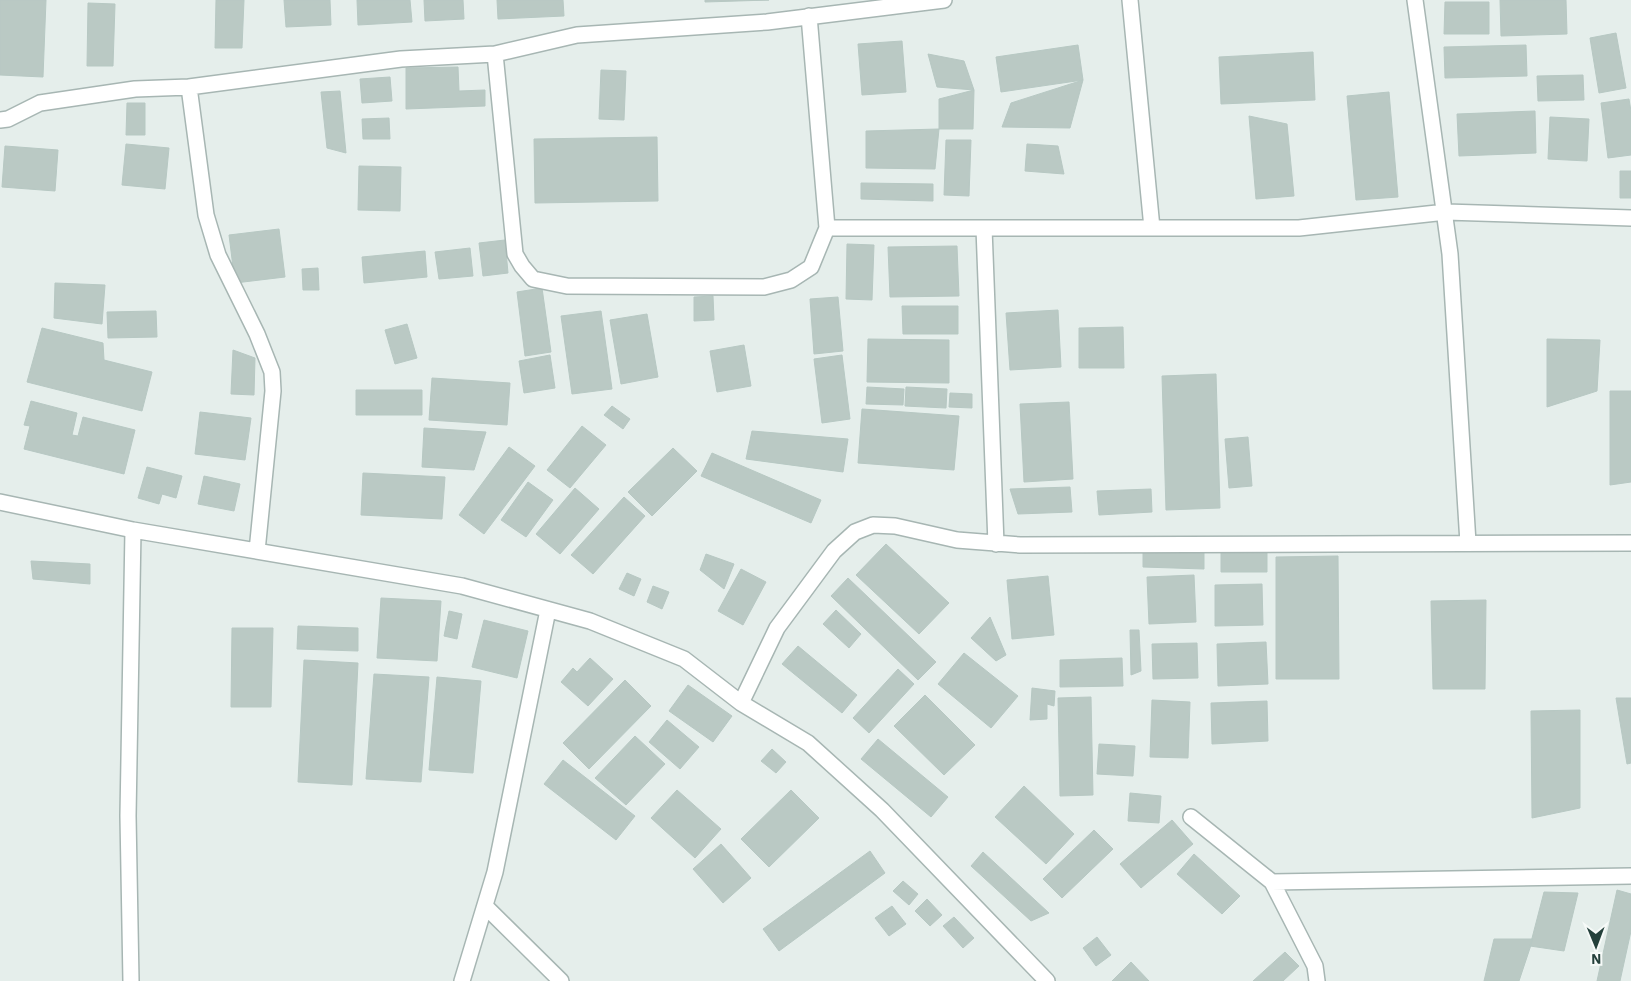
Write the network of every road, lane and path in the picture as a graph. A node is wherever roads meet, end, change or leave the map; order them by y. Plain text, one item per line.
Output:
1 (944, 0) edge
2 (1130, 0) edge
3 (1415, 0) edge
4 (809, 16) junction
5 (495, 54) junction
6 (189, 87) junction
7 (0, 120) edge
8 (1446, 212) junction
9 (1631, 218) edge
10 (827, 228) junction
11 (984, 228) junction
12 (1152, 228) junction
13 (0, 502) edge
14 (133, 530) junction
15 (1468, 543) junction
16 (1631, 543) edge
17 (996, 544) junction
18 (257, 551) junction
19 (548, 610) junction
20 (741, 702) junction
21 (1191, 817) dead end
22 (1631, 876) edge
23 (1272, 882) junction
24 (485, 906) junction
25 (131, 981) edge
26 (462, 981) edge
27 (561, 981) edge
28 (1047, 981) edge
29 (1317, 981) edge

1 - 4 street
2 - 12 street
3 - 8 street
4 - 5 street
4 - 10 street
5 - 6 street
5 - 10 street
6 - 7 street
6 - 18 street
8 - 9 street
8 - 12 street
8 - 15 street
10 - 11 street
11 - 12 street
11 - 17 street
13 - 14 street
14 - 18 street
14 - 25 street
15 - 16 street
15 - 17 street
17 - 20 street
18 - 19 street
19 - 20 street
19 - 24 street
20 - 28 street
21 - 23 street
22 - 23 street
23 - 29 street
24 - 26 street
24 - 27 street

